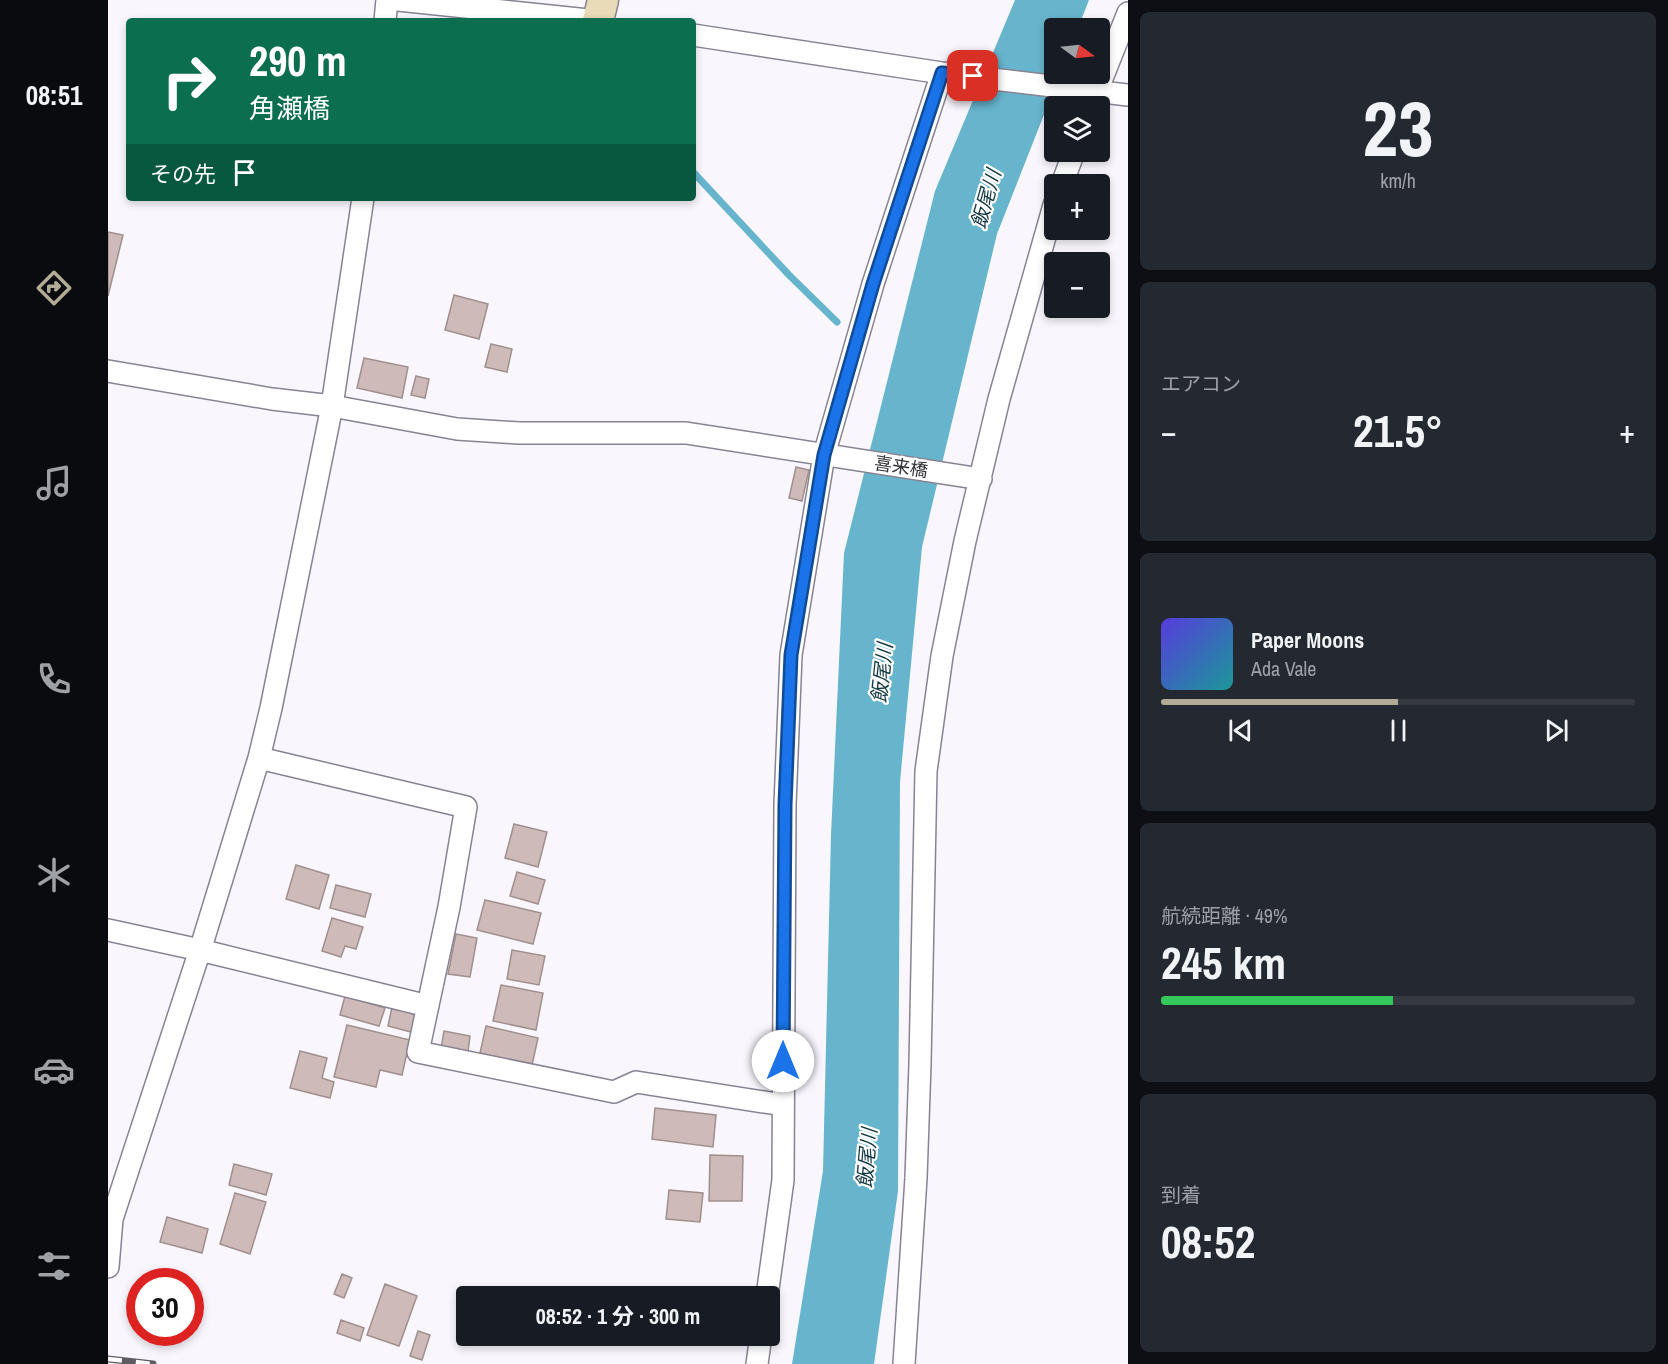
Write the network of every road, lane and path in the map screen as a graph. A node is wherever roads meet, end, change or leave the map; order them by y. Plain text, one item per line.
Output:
1 (387, 0) edge
2 (398, 0) edge
3 (603, 0) edge
4 (1128, 13) edge
5 (385, 18) edge
6 (569, 18) edge
7 (599, 18) edge
8 (696, 35) edge
9 (946, 73) junction
10 (1128, 95) edge
11 (1091, 96) edge
12 (363, 201) edge
13 (1044, 240) edge
14 (108, 371) edge
15 (332, 406) junction
16 (828, 456) junction
17 (975, 478) junction
18 (259, 758) junction
19 (108, 930) edge
20 (200, 950) junction
21 (428, 1006) junction
22 (783, 1105) junction
23 (108, 1267) edge
24 (768, 1286) edge
25 (760, 1346) edge
26 (758, 1364) edge
27 (903, 1364) edge

1 - 5 street
2 - 6 street
3 - 7 street
4 - 11 street
8 - 9 street
9 - 11 street
9 - 16 street
10 - 11 street
12 - 15 street
13 - 17 street
14 - 15 street, 喜来橋
15 - 16 street, 喜来橋
15 - 18 street
16 - 17 street, 喜来橋
16 - 22 street
17 - 27 street
18 - 20 street
18 - 21 street
19 - 20 street
20 - 21 street
20 - 23 street
21 - 22 street
22 - 24 street
25 - 26 street

